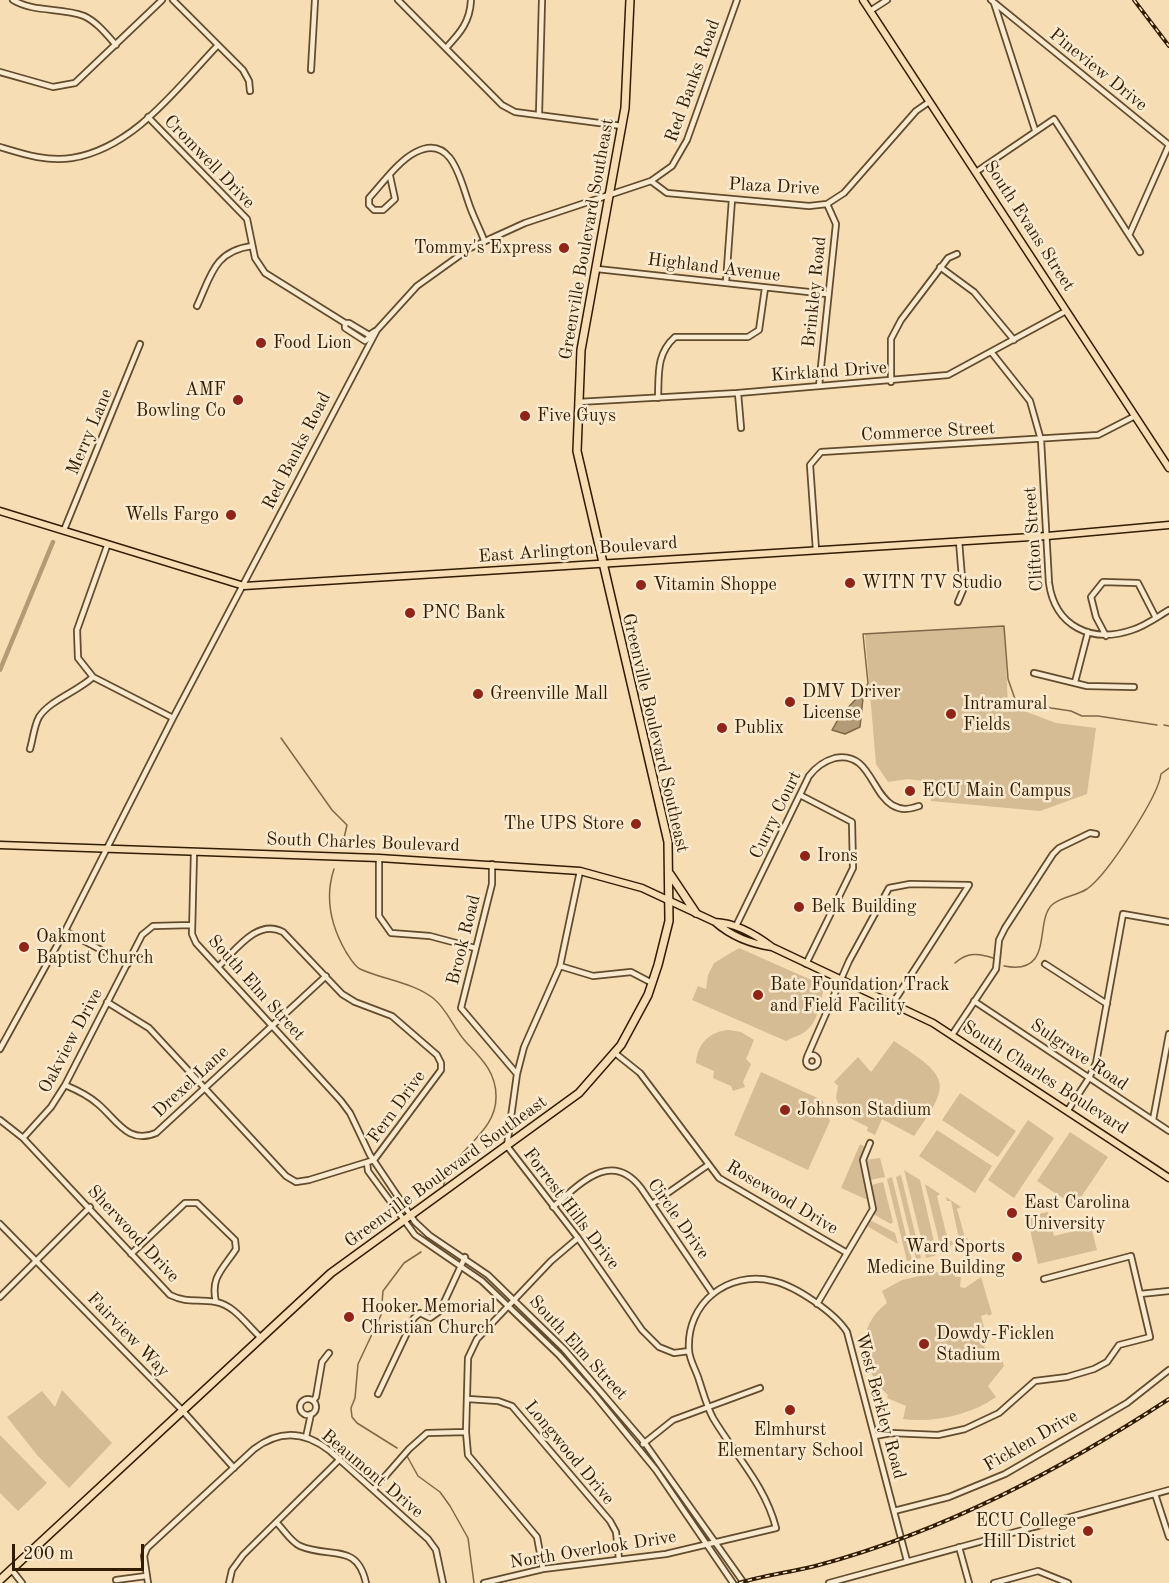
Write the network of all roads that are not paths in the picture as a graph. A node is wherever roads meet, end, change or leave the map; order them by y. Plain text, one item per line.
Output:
1 (13, 0) edge
2 (162, 0) edge
3 (173, 0) edge
4 (315, 0) edge
5 (398, 0) edge
6 (471, 0) edge
7 (542, 0) edge
8 (630, 0) edge
9 (737, 0) edge
10 (863, 0) edge
11 (887, 0) edge
12 (993, 1) edge
13 (870, 11) junction
14 (116, 45) junction
15 (218, 45) junction
16 (446, 48) junction
17 (311, 70) dead end
18 (0, 72) edge
19 (250, 91) dead end
20 (929, 102) junction
21 (539, 114) junction
22 (147, 117) junction
23 (623, 126) junction
24 (1035, 130) junction
25 (0, 147) edge
26 (976, 172) junction
27 (390, 176) junction
28 (651, 182) junction
29 (610, 196) junction
30 (732, 200) junction
31 (827, 204) junction
32 (1130, 233) junction
33 (484, 240) junction
34 (252, 246) junction
35 (1140, 252) dead end
36 (957, 254) dead end
37 (940, 267) junction
38 (597, 269) junction
39 (726, 282) junction
40 (765, 288) junction
41 (827, 294) junction
42 (197, 306) dead end
43 (1066, 310) junction
44 (377, 330) junction
45 (1014, 340) junction
46 (140, 344) dead end
47 (992, 353) junction
48 (891, 382) junction
49 (819, 386) junction
50 (738, 393) junction
51 (658, 398) junction
52 (578, 402) junction
53 (1135, 416) junction
54 (741, 428) dead end
55 (1041, 440) junction
56 (1169, 468) edge
57 (0, 511) edge
58 (1169, 525) edge
59 (64, 530) junction
60 (1047, 536) junction
61 (959, 541) junction
62 (107, 546) junction
63 (816, 550) junction
64 (602, 564) junction
65 (244, 585) junction
66 (958, 602) dead end
67 (1169, 610) edge
68 (1156, 618) junction
69 (1088, 632) junction
70 (1106, 636) junction
71 (1034, 673) dead end
72 (93, 677) junction
73 (1075, 682) junction
74 (1134, 687) dead end
75 (173, 718) junction
76 (30, 749) dead end
77 (800, 795) junction
78 (919, 806) dead end
79 (1096, 834) dead end
80 (0, 845) edge
81 (105, 849) junction
82 (194, 852) junction
83 (379, 858) junction
84 (492, 864) junction
85 (580, 871) junction
86 (670, 874) junction
87 (670, 902) junction
88 (696, 913) junction
89 (715, 922) junction
90 (1169, 922) edge
91 (192, 925) junction
92 (736, 926) junction
93 (65, 931) junction
94 (772, 947) junction
95 (475, 948) junction
96 (128, 964) junction
97 (806, 964) junction
98 (1045, 964) dead end
99 (560, 966) junction
100 (218, 967) junction
101 (326, 976) junction
102 (841, 979) junction
103 (652, 983) junction
104 (974, 1001) junction
105 (107, 1002) junction
106 (893, 1003) junction
107 (1107, 1004) junction
108 (272, 1026) junction
109 (1169, 1034) edge
110 (952, 1035) junction
111 (813, 1045) junction
112 (0, 1049) edge
113 (615, 1053) junction
114 (815, 1056) junction
115 (807, 1057) junction
116 (517, 1074) junction
117 (1089, 1078) junction
118 (65, 1085) junction
119 (204, 1088) junction
120 (1068, 1110) junction
121 (0, 1120) edge
122 (1153, 1120) junction
123 (1169, 1131) edge
124 (23, 1138) junction
125 (870, 1143) dead end
126 (507, 1146) junction
127 (370, 1155) junction
128 (374, 1160) junction
129 (367, 1163) junction
130 (708, 1165) junction
131 (1169, 1178) edge
132 (390, 1185) junction
133 (381, 1190) junction
134 (652, 1204) junction
135 (90, 1207) junction
136 (553, 1207) junction
137 (411, 1215) junction
138 (402, 1221) junction
139 (0, 1224) edge
140 (429, 1235) junction
141 (578, 1238) junction
142 (423, 1242) junction
143 (847, 1253) junction
144 (131, 1254) junction
145 (465, 1257) junction
146 (36, 1260) junction
147 (461, 1265) junction
148 (1044, 1279) dead end
149 (1169, 1291) edge
150 (713, 1294) junction
151 (1140, 1294) junction
152 (0, 1297) edge
153 (514, 1300) junction
154 (216, 1302) junction
155 (817, 1304) junction
156 (508, 1306) junction
157 (260, 1337) junction
158 (564, 1349) junction
159 (689, 1351) junction
160 (329, 1353) dead end
161 (559, 1355) junction
162 (1169, 1370) edge
163 (599, 1388) junction
164 (760, 1388) dead end
165 (593, 1393) junction
166 (378, 1394) dead end
167 (468, 1399) junction
168 (313, 1401) junction
169 (708, 1406) junction
170 (182, 1410) junction
171 (311, 1414) junction
172 (466, 1432) junction
173 (875, 1436) junction
174 (306, 1437) junction
175 (644, 1442) junction
176 (638, 1447) junction
177 (340, 1459) junction
178 (234, 1468) junction
179 (374, 1489) junction
180 (678, 1489) junction
181 (1169, 1490) edge
182 (672, 1493) junction
183 (1155, 1494) junction
184 (894, 1511) junction
185 (278, 1523) junction
186 (1169, 1537) edge
187 (716, 1542) junction
188 (707, 1545) junction
189 (959, 1547) junction
190 (619, 1559) junction
191 (907, 1562) junction
192 (11, 1569) junction
193 (543, 1569) junction
194 (146, 1576) junction
195 (0, 1580) edge
196 (116, 1580) dead end
197 (22, 1583) edge
198 (148, 1583) edge
199 (229, 1583) edge
200 (366, 1583) edge
201 (442, 1583) edge
202 (484, 1583) edge
203 (733, 1583) edge
204 (744, 1583) edge
205 (829, 1583) edge
206 (969, 1583) edge
207 (994, 1583) edge
208 (1068, 1583) edge

1 - 14 street
2 - 14 street
3 - 15 street
4 - 17 street
5 - 16 street
6 - 16 street
7 - 21 street
8 - 23 highway, Greenville Boulevard Southeast
9 - 28 street, Red Banks Road
10 - 13 main road, South Evans Street
11 - 13 street
12 - 24 street
12 - 32 street, Pineview Drive
13 - 20 main road, South Evans Street
14 - 18 street
15 - 19 street
15 - 22 street
16 - 21 street
20 - 26 main road, South Evans Street
20 - 31 street, Plaza Drive
21 - 23 street
22 - 25 street
22 - 34 street, Cromwell Drive
23 - 29 highway, Greenville Boulevard Southeast
24 - 26 street
24 - 32 street
26 - 43 main road, South Evans Street
27 - 27 street
27 - 33 street
28 - 29 street, Red Banks Road
28 - 30 street, Plaza Drive
29 - 33 street, Red Banks Road
29 - 38 highway, Greenville Boulevard Southeast
30 - 31 street, Plaza Drive
30 - 39 street
31 - 41 street, Brinkley Road
32 - 35 street
33 - 44 street, Red Banks Road
34 - 42 street
34 - 44 street, Cromwell Drive
36 - 37 street
37 - 45 street
37 - 48 street
38 - 39 street, Highland Avenue
38 - 52 highway, Greenville Boulevard Southeast
39 - 40 street, Highland Avenue
40 - 41 street, Highland Avenue
40 - 51 street
41 - 49 street, Brinkley Road
43 - 45 street, Kirkland Drive
43 - 53 main road, South Evans Street
44 - 65 street, Red Banks Road
45 - 47 street, Kirkland Drive
46 - 59 street, Merry Lane
47 - 48 street, Kirkland Drive
47 - 55 street, Clifton Street
48 - 49 street, Kirkland Drive
49 - 50 street, Kirkland Drive
50 - 51 street, Kirkland Drive
50 - 54 street
51 - 52 street, Kirkland Drive
52 - 64 highway, Greenville Boulevard Southeast
53 - 55 street, Commerce Street
53 - 56 main road, South Evans Street
55 - 60 street, Clifton Street
55 - 63 street, Commerce Street
57 - 59 main road, East Arlington Boulevard
58 - 60 main road, East Arlington Boulevard
59 - 62 main road, East Arlington Boulevard
60 - 61 main road, East Arlington Boulevard
60 - 69 street, Clifton Street
61 - 63 main road, East Arlington Boulevard
61 - 66 street
62 - 65 main road, East Arlington Boulevard
62 - 72 street
63 - 64 main road, East Arlington Boulevard
64 - 65 main road, East Arlington Boulevard
64 - 86 highway, Greenville Boulevard Southeast
65 - 75 street, Red Banks Road
67 - 68 street, Clifton Street
68 - 70 street, Clifton Street
68 - 70 street
69 - 70 street, Clifton Street
69 - 73 street
71 - 73 street
72 - 75 street
72 - 76 street
73 - 74 street
75 - 81 street, Red Banks Road
77 - 78 street, Curry Court
77 - 92 street, Curry Court
77 - 97 street
79 - 104 street
80 - 81 main road, South Charles Boulevard
81 - 82 main road, South Charles Boulevard
81 - 93 street, Red Banks Road
82 - 83 main road, South Charles Boulevard
82 - 91 street, South Elm Street
83 - 84 main road, South Charles Boulevard
83 - 95 street
84 - 85 main road, South Charles Boulevard
84 - 95 street, Brook Road
85 - 87 main road, South Charles Boulevard
85 - 99 street, Forrest Hills Drive
86 - 87 highway, Greenville Boulevard Southeast
86 - 88 highway
87 - 88 main road, South Charles Boulevard
87 - 103 highway, Greenville Boulevard Southeast
88 - 89 main road, South Charles Boulevard
89 - 92 main road, South Charles Boulevard
89 - 94 main road, South Charles Boulevard
90 - 107 street
91 - 96 street, Oakview Drive
91 - 100 street, South Elm Street
92 - 94 main road, South Charles Boulevard
93 - 96 street
93 - 112 street, Red Banks Road
94 - 97 main road, South Charles Boulevard
95 - 116 street, Brook Road
96 - 105 street, Oakview Drive
97 - 102 main road, South Charles Boulevard
98 - 107 street
99 - 103 street
99 - 116 street, Forrest Hills Drive
100 - 101 street, Fern Drive
100 - 108 street, South Elm Street
101 - 108 street, Drexel Lane
101 - 128 street, Fern Drive
102 - 106 main road, South Charles Boulevard
102 - 106 street
102 - 111 street
103 - 113 highway, Greenville Boulevard Southeast
104 - 110 street
104 - 117 street, Sulgrave Road
105 - 118 street, Oakview Drive
105 - 119 street
106 - 110 main road, South Charles Boulevard
107 - 117 street
108 - 119 street, Drexel Lane
108 - 127 street, South Elm Street
109 - 122 street
110 - 120 main road, South Charles Boulevard
111 - 114 street
111 - 115 street
113 - 126 highway, Greenville Boulevard Southeast
113 - 130 street, Rosewood Drive
114 - 115 street
114 - 115 street
116 - 126 street, Forrest Hills Drive
117 - 120 street
117 - 122 street, Sulgrave Road
118 - 119 street, Drexel Lane
118 - 124 street, Oakview Drive
119 - 129 street, Fern Drive
120 - 131 main road, South Charles Boulevard
121 - 124 street, Sherwood Drive
122 - 123 street, Sulgrave Road
124 - 135 street, Sherwood Drive
125 - 143 street
126 - 136 street, Forrest Hills Drive
126 - 137 highway, Greenville Boulevard Southeast
127 - 128 street, South Elm Street
127 - 129 street
128 - 129 street, Fern Drive
128 - 132 street, South Elm Street
129 - 133 street, South Elm Street
130 - 134 street
130 - 143 street, Rosewood Drive
132 - 133 street
132 - 137 street, South Elm Street
133 - 138 street, South Elm Street
134 - 136 street, Circle Drive
134 - 150 street, Circle Drive
135 - 144 street, Sherwood Drive
135 - 146 street
136 - 141 street, Forrest Hills Drive
137 - 138 highway, Greenville Boulevard Southeast
137 - 140 street, South Elm Street
138 - 142 street, South Elm Street
138 - 157 highway, Greenville Boulevard Southeast
139 - 146 street, Fairview Way
140 - 142 street
140 - 145 street, South Elm Street
141 - 153 street
141 - 159 street, Forrest Hills Drive
142 - 147 street, South Elm Street
143 - 155 street
144 - 154 street, Sherwood Drive
144 - 154 street
145 - 147 street
145 - 153 street, South Elm Street
146 - 152 street
146 - 170 street, Fairview Way
147 - 156 street, South Elm Street
147 - 166 street
148 - 151 street
149 - 151 street
150 - 155 street, West Berkley Road
150 - 159 street, West Berkley Road
151 - 173 street
153 - 156 street
153 - 158 street, South Elm Street
154 - 157 street
155 - 173 street, West Berkley Road
156 - 161 street, South Elm Street
156 - 167 street
157 - 170 highway, Greenville Boulevard Southeast
158 - 161 street
158 - 163 street, South Elm Street
159 - 169 street
160 - 168 street
161 - 165 street, South Elm Street
162 - 184 street, Ficklen Drive
163 - 165 street
163 - 175 street, South Elm Street
164 - 169 street
165 - 176 street, South Elm Street
167 - 172 street
167 - 190 street, Longwood Drive
168 - 171 street
168 - 171 street
169 - 175 street
169 - 187 street, North Overlook Drive
170 - 178 street, Fairview Way
170 - 192 highway, Greenville Boulevard Southeast
171 - 174 street
172 - 179 street
172 - 193 street
173 - 184 street, West Berkley Road
174 - 177 street, Beaumont Drive
174 - 178 street, Beaumont Drive
175 - 176 street
175 - 180 street, South Elm Street
176 - 182 street, South Elm Street
177 - 179 street, Beaumont Drive
177 - 185 street
178 - 194 street, Beaumont Drive
179 - 201 street, Beaumont Drive
180 - 182 street
180 - 187 street, South Elm Street
181 - 183 street
182 - 188 street, South Elm Street
183 - 186 street
183 - 189 street
184 - 191 street, West Berkley Road
185 - 199 street
185 - 200 street
187 - 188 street, North Overlook Drive
187 - 204 street, South Elm Street
188 - 190 street, North Overlook Drive
188 - 203 street, South Elm Street
189 - 191 street
189 - 206 street
190 - 193 street, North Overlook Drive
191 - 205 street
192 - 195 highway, Greenville Boulevard Southeast
192 - 197 street
193 - 202 street, North Overlook Drive
194 - 196 street
194 - 198 street, Beaumont Drive
207 - 208 street

